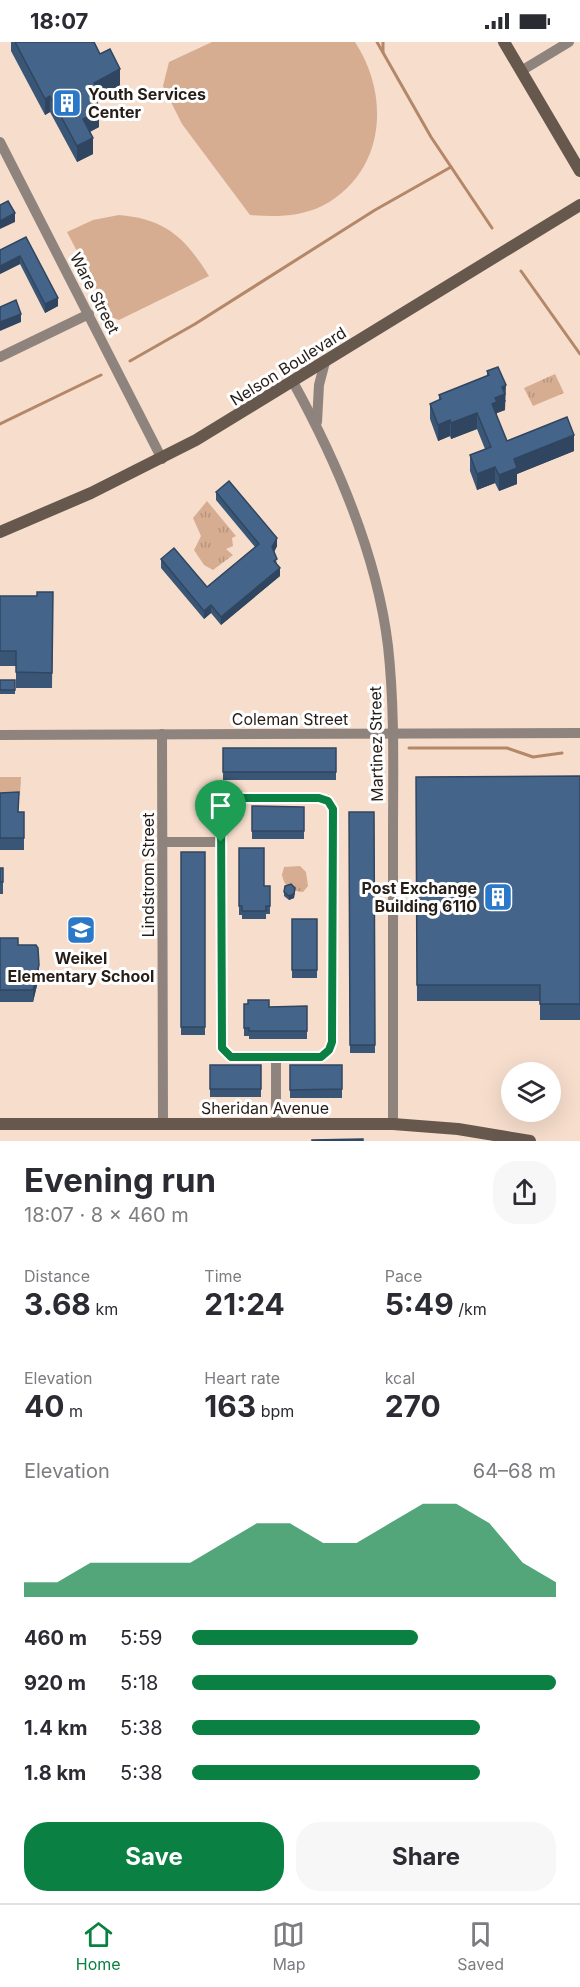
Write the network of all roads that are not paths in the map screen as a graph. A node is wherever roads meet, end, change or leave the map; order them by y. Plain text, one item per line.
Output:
1 (504, 42) edge
2 (569, 42) edge
3 (521, 71) junction
4 (0, 142) edge
5 (580, 171) edge
6 (580, 205) edge
7 (89, 314) junction
8 (0, 357) edge
9 (325, 362) junction
10 (293, 382) junction
11 (316, 425) junction
12 (162, 459) junction
13 (0, 532) edge
14 (393, 733) junction
15 (580, 733) edge
16 (162, 734) junction
17 (0, 735) edge
18 (163, 842) junction
19 (221, 842) junction
20 (276, 1058) junction
21 (0, 1124) edge
22 (163, 1124) junction
23 (276, 1124) junction
24 (393, 1124) junction
25 (530, 1141) edge

1 - 3 street
2 - 3 street
3 - 5 street
4 - 7 street, Ware Street
6 - 9 street, Nelson Boulevard
7 - 8 street
7 - 12 street, Ware Street
9 - 10 street, Nelson Boulevard
9 - 11 street
10 - 11 street, Martinez Street
10 - 12 street, Nelson Boulevard
11 - 14 street, Martinez Street
12 - 13 street, Nelson Boulevard
14 - 15 street, Coleman Street
14 - 16 street, Coleman Street
14 - 24 street, Martinez Street
16 - 17 street, Coleman Street
16 - 18 street, Lindstrom Street
18 - 19 street
18 - 22 street, Lindstrom Street
19 - 20 street
19 - 20 street
20 - 23 street
21 - 22 street, Sheridan Avenue
22 - 23 street, Sheridan Avenue
23 - 24 street, Sheridan Avenue
24 - 25 street, Sheridan Avenue

